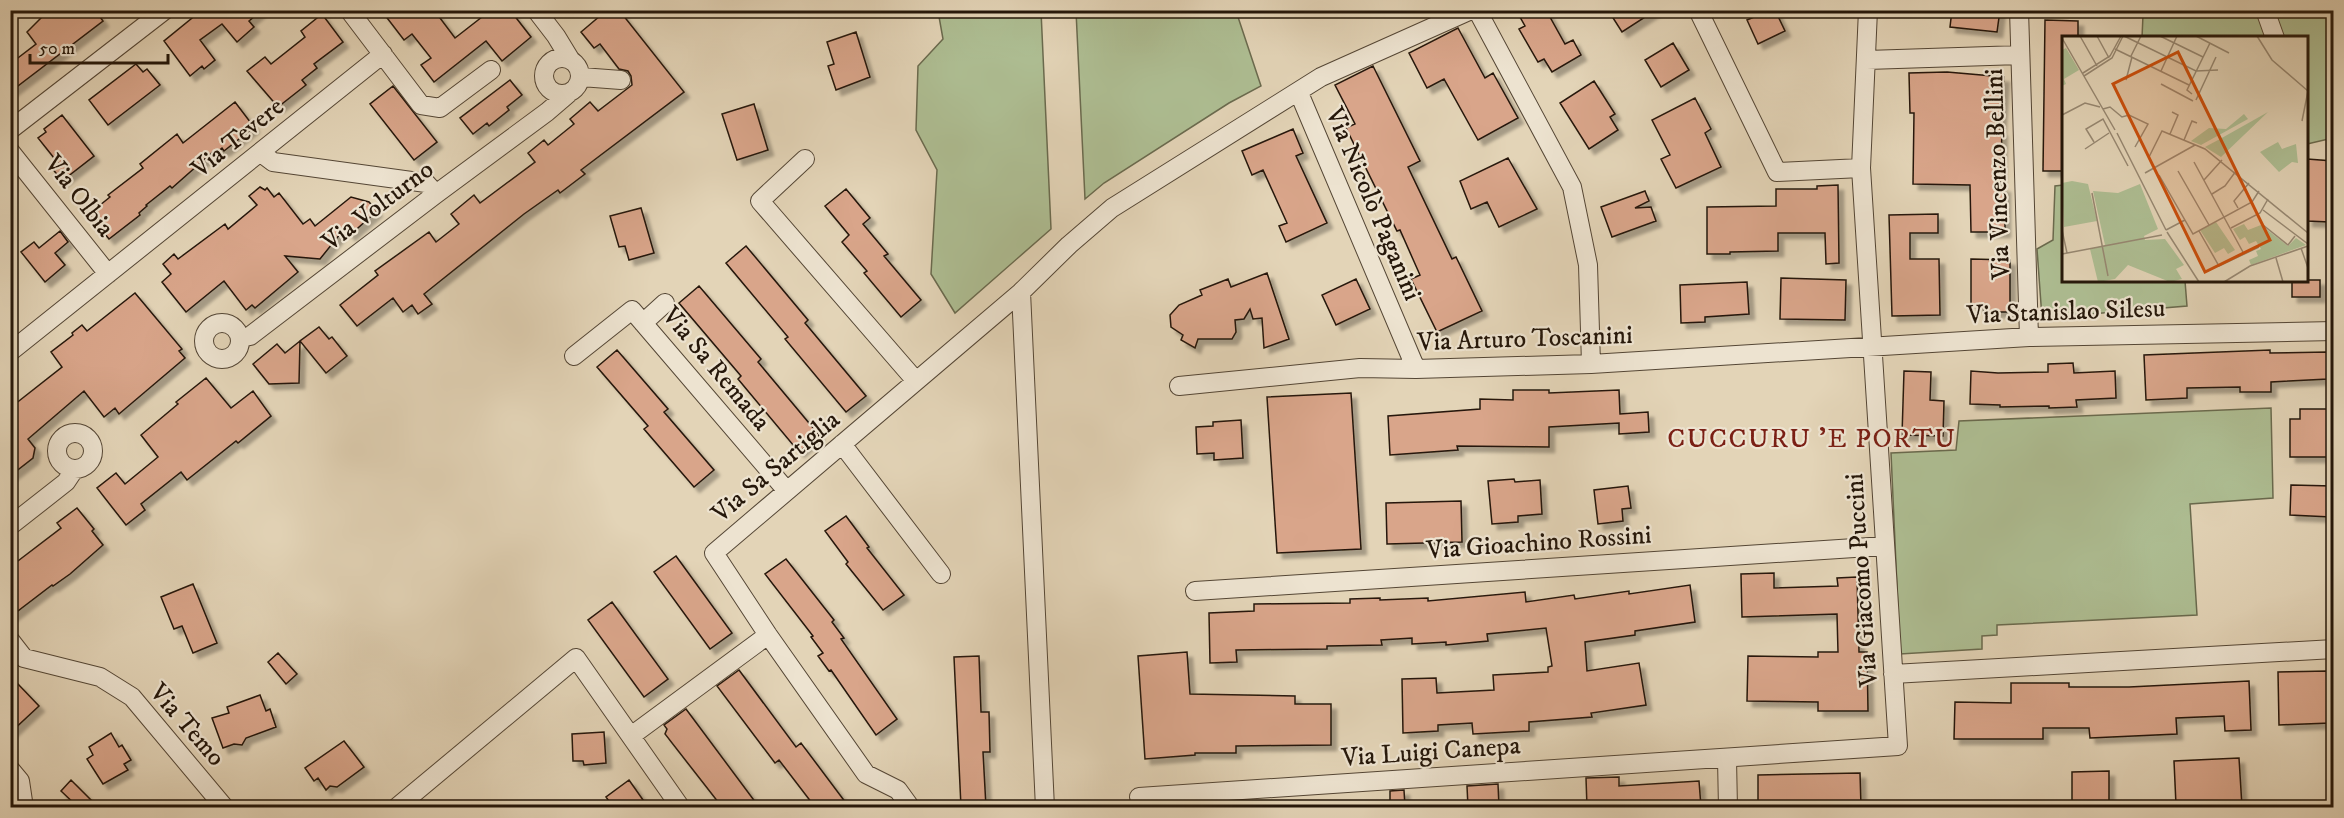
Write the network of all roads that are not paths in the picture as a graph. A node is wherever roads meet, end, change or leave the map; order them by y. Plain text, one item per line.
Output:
1 (165, 10) edge
2 (349, 10) edge
3 (536, 10) edge
4 (1471, 10) edge
5 (1477, 10) edge
6 (1698, 10) edge
7 (1868, 10) edge
8 (2019, 10) edge
9 (2265, 10) edge
10 (556, 36) junction
11 (2274, 36) edge
12 (383, 54) junction
13 (2020, 55) junction
14 (570, 59) junction
15 (1867, 60) junction
16 (550, 62) junction
17 (491, 70) dead end
18 (581, 77) junction
19 (621, 80) dead end
20 (548, 88) junction
21 (1299, 93) junction
22 (568, 94) junction
23 (547, 112) junction
24 (10, 130) edge
25 (10, 151) edge
26 (261, 153) junction
27 (805, 159) dead end
28 (1861, 168) junction
29 (436, 194) junction
30 (108, 274) junction
31 (1021, 292) junction
32 (665, 303) dead end
33 (643, 323) junction
34 (2334, 331) edge
35 (2029, 337) junction
36 (240, 338) dead end
37 (1872, 347) junction
38 (10, 352) edge
39 (574, 356) dead end
40 (1591, 364) junction
41 (1416, 369) junction
42 (916, 381) junction
43 (1179, 386) dead end
44 (842, 444) junction
45 (74, 470) dead end
46 (787, 491) junction
47 (10, 526) edge
48 (1885, 546) junction
49 (941, 574) dead end
50 (1195, 591) dead end
51 (768, 635) junction
52 (10, 640) edge
53 (2334, 649) edge
54 (1893, 674) junction
55 (631, 736) junction
56 (1727, 759) junction
57 (10, 769) edge
58 (1138, 797) dead end
59 (24, 807) edge
60 (225, 807) edge
61 (396, 807) edge
62 (681, 807) edge
63 (911, 807) edge
64 (1045, 807) edge
65 (1728, 807) edge

1 - 24 street
2 - 12 street
3 - 10 street
4 - 21 street, Via Sa Sartiglia
5 - 40 street
6 - 28 street
7 - 15 street, Via Giacomo Puccini
8 - 13 street, Via Vincenzo Bellini
9 - 11 street
10 - 14 street
10 - 16 street
12 - 17 street
12 - 26 street, Via Tevere
13 - 15 street
13 - 35 street, Via Vincenzo Bellini
14 - 16 street
14 - 18 street
15 - 28 street, Via Giacomo Puccini
16 - 20 street
18 - 19 street
18 - 22 street
20 - 22 street
20 - 23 street
21 - 31 street, Via Sa Sartiglia
21 - 41 street, Via Nicolò Paganini
22 - 23 street, Via Volturno
23 - 29 street, Via Volturno
25 - 30 street, Via Olbia
26 - 29 street
26 - 30 street, Via Tevere
27 - 42 street
28 - 37 street, Via Giacomo Puccini
29 - 36 street, Via Volturno
30 - 38 street, Via Tevere
31 - 42 street, Via Sa Sartiglia
31 - 64 street
32 - 33 street
33 - 39 street, Via Sa Remada
33 - 46 street, Via Sa Remada
34 - 35 street, Via Stanislao Silesu
35 - 37 street, Via Stanislao Silesu
37 - 40 street, Via Arturo Toscanini
37 - 48 street, Via Giacomo Puccini
40 - 41 street, Via Arturo Toscanini
41 - 43 street, Via Arturo Toscanini
42 - 44 street, Via Sa Sartiglia
44 - 46 street, Via Sa Sartiglia
44 - 49 street
45 - 47 street
46 - 51 street, Via Sa Sartiglia
48 - 50 street, Via Gioachino Rossini
48 - 54 street, Via Giacomo Puccini
51 - 55 street
51 - 63 street
52 - 60 street, Via Temo
53 - 54 street
54 - 56 street, Via Giacomo Puccini
55 - 61 street
55 - 62 street
56 - 58 street, Via Luigi Canepa
56 - 65 street
57 - 59 street

